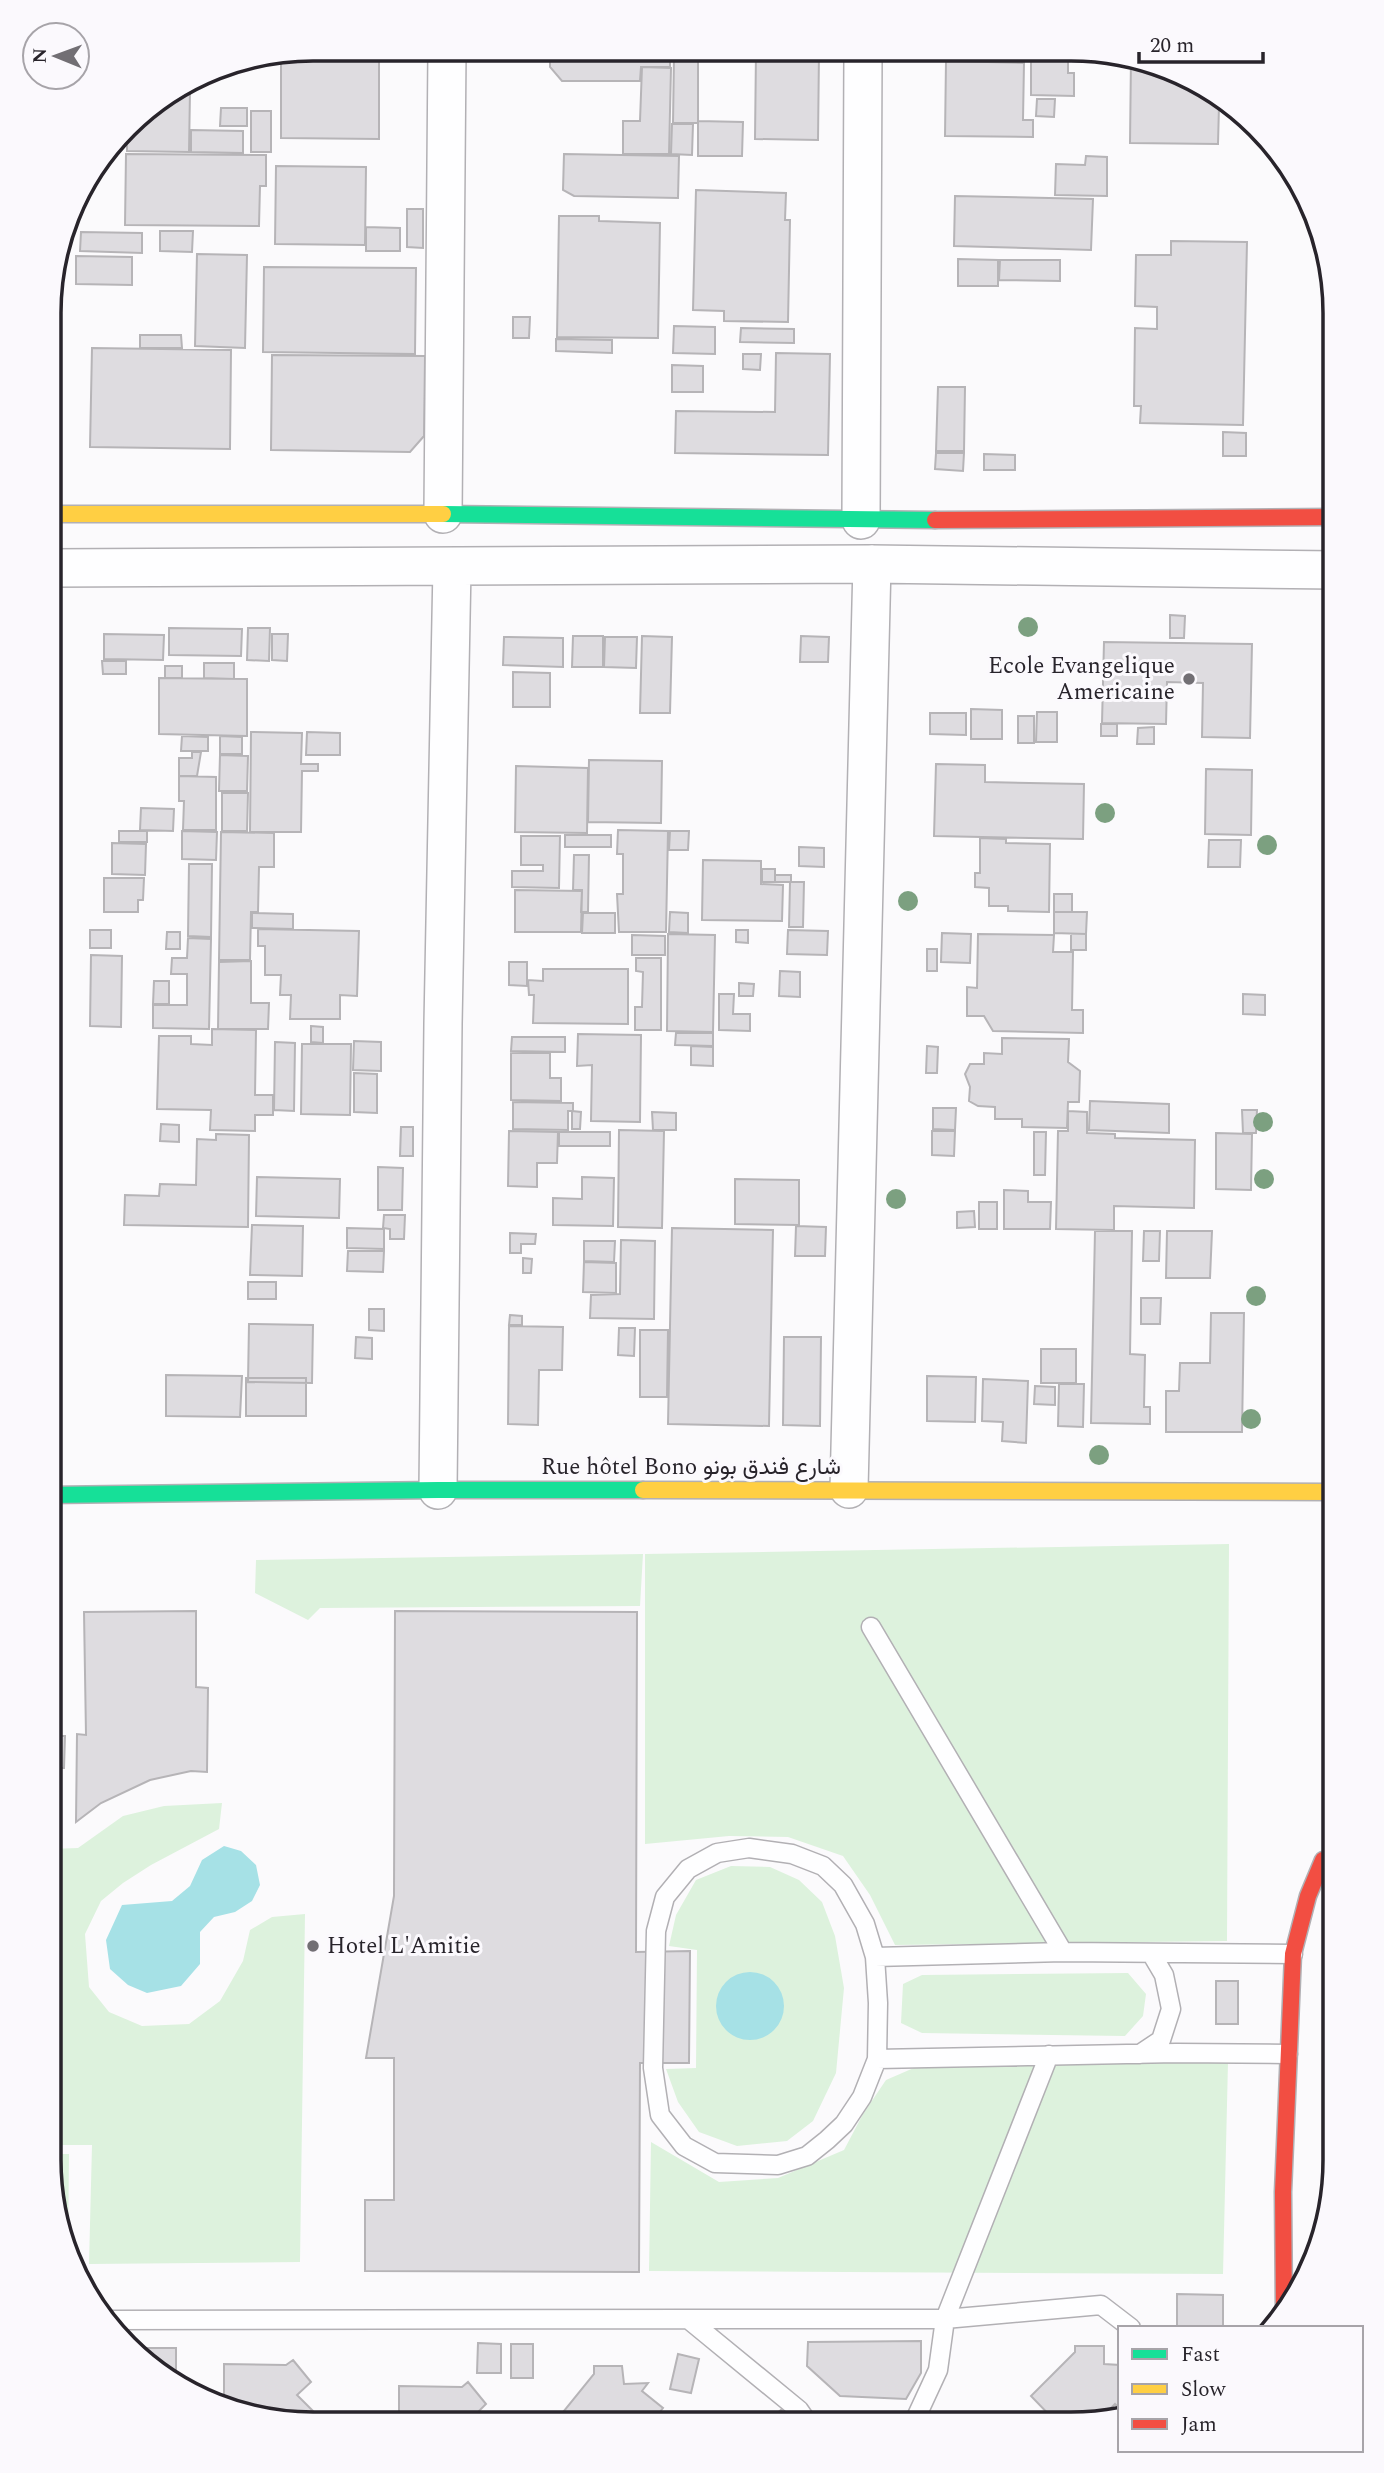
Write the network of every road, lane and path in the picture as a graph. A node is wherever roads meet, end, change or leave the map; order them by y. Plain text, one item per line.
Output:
1 (447, 61) edge
2 (863, 61) edge
3 (61, 514) edge
4 (443, 514) junction
5 (1323, 517) edge
6 (862, 520) junction
7 (872, 564) junction
8 (452, 567) junction
9 (61, 568) edge
10 (1323, 570) edge
11 (849, 1489) junction
12 (438, 1490) junction
13 (1323, 1492) edge
14 (61, 1495) edge
15 (871, 1627) dead end
16 (1323, 1858) edge
17 (1063, 1952) junction
18 (1150, 1953) junction
19 (1293, 1954) junction
20 (875, 1957) junction
21 (1140, 2054) junction
22 (1288, 2054) junction
23 (1049, 2055) junction
24 (877, 2059) junction
25 (1284, 2294) edge
26 (688, 2319) junction
27 (946, 2319) junction
28 (119, 2320) edge
29 (1128, 2326) edge
30 (800, 2412) edge
31 (919, 2412) edge

1 - 4 street
2 - 6 street
3 - 4 street
4 - 6 street
5 - 6 street
7 - 8 street
7 - 10 street
7 - 11 street
8 - 9 street
8 - 12 street
11 - 12 street, Rue hôtel Bono شارع فندق بونو
11 - 13 street, Rue hôtel Bono شارع فندق بونو
12 - 14 street, Rue hôtel Bono شارع فندق بونو
15 - 17 lane
16 - 19 street
17 - 18 lane
17 - 20 lane
18 - 19 lane
18 - 21 lane
19 - 22 street
20 - 24 lane
20 - 24 lane
21 - 22 lane
21 - 23 lane
22 - 25 street
23 - 24 lane
23 - 27 lane
26 - 27 lane
26 - 28 lane
26 - 30 lane
27 - 29 lane
27 - 31 lane

